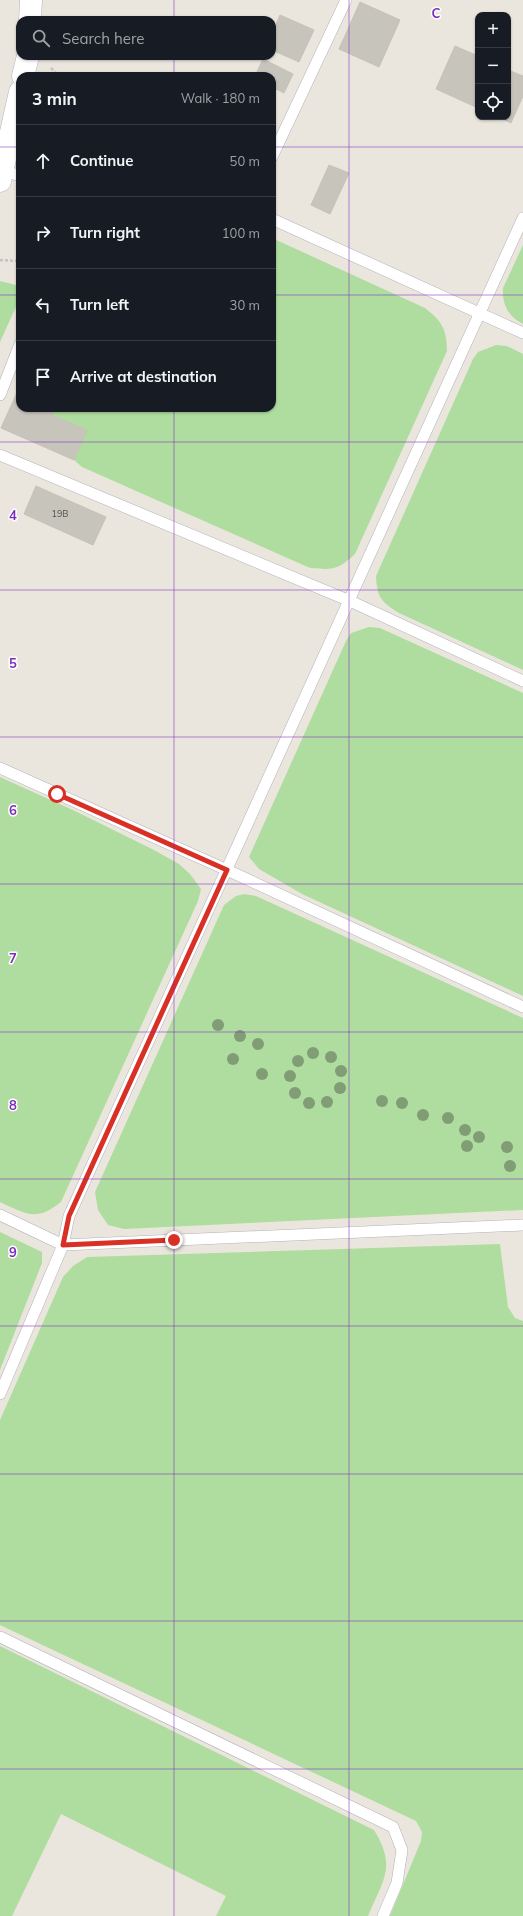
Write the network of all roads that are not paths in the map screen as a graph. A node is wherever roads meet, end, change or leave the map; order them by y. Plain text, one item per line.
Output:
1 (31, 0) edge
2 (346, 0) edge
3 (30, 16) edge
4 (27, 60) edge
5 (24, 72) edge
6 (16, 115) edge
7 (276, 149) edge
8 (6, 174) edge
9 (523, 218) edge
10 (276, 221) edge
11 (480, 313) junction
12 (523, 333) edge
13 (16, 354) edge
14 (0, 395) edge
15 (0, 455) edge
16 (350, 601) junction
17 (523, 681) edge
18 (0, 768) edge
19 (227, 870) junction
20 (523, 1007) edge
21 (0, 1215) edge
22 (523, 1225) edge
23 (63, 1245) junction
24 (0, 1394) edge
25 (0, 1637) edge
26 (383, 1916) edge

1 - 3 street
2 - 7 lane
4 - 5 street
6 - 8 street
9 - 11 lane
10 - 11 lane
11 - 12 lane
11 - 16 lane
13 - 14 lane
15 - 16 lane
16 - 17 lane
16 - 19 lane
18 - 19 lane
19 - 20 lane
19 - 23 lane
21 - 23 lane
22 - 23 lane
23 - 24 lane
25 - 26 lane

